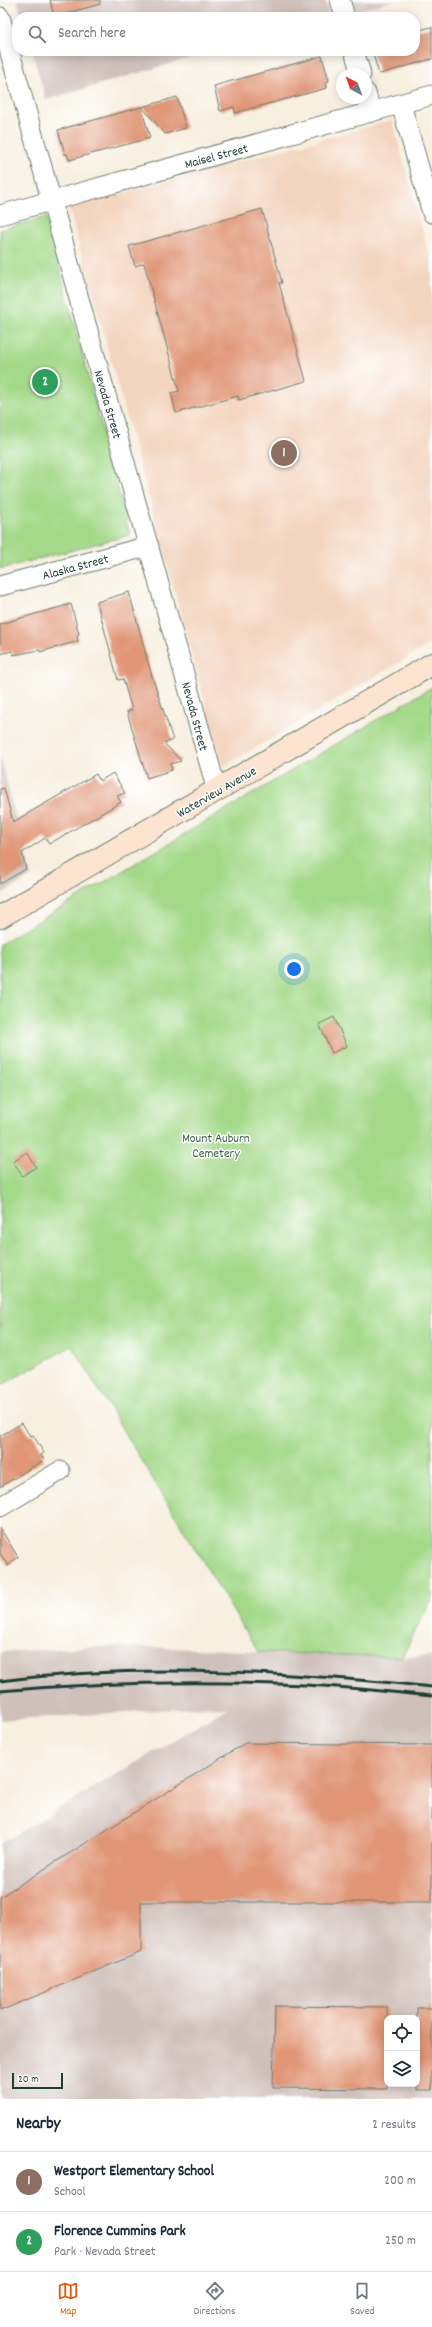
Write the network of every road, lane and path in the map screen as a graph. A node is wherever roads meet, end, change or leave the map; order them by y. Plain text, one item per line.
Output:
1 (340, 0) edge
2 (344, 12) edge
3 (0, 17) edge
4 (356, 56) edge
5 (359, 68) edge
6 (432, 95) edge
7 (369, 104) edge
8 (401, 104) junction
9 (371, 112) junction
10 (52, 201) junction
11 (432, 213) edge
12 (0, 215) edge
13 (149, 546) junction
14 (0, 586) edge
15 (432, 664) edge
16 (217, 791) junction
17 (0, 917) edge
18 (60, 1471) dead end
19 (0, 1507) edge

1 - 2 street
3 - 10 street, Nevada Street
4 - 5 street
6 - 8 street, Maisel Street
7 - 9 street
8 - 9 street, Maisel Street
8 - 11 street
9 - 10 street, Maisel Street
10 - 12 street, Maisel Street
10 - 13 street, Nevada Street
13 - 14 street, Alaska Street
13 - 16 street, Nevada Street
15 - 16 street, Waterview Avenue
16 - 17 street, Waterview Avenue
18 - 19 street

